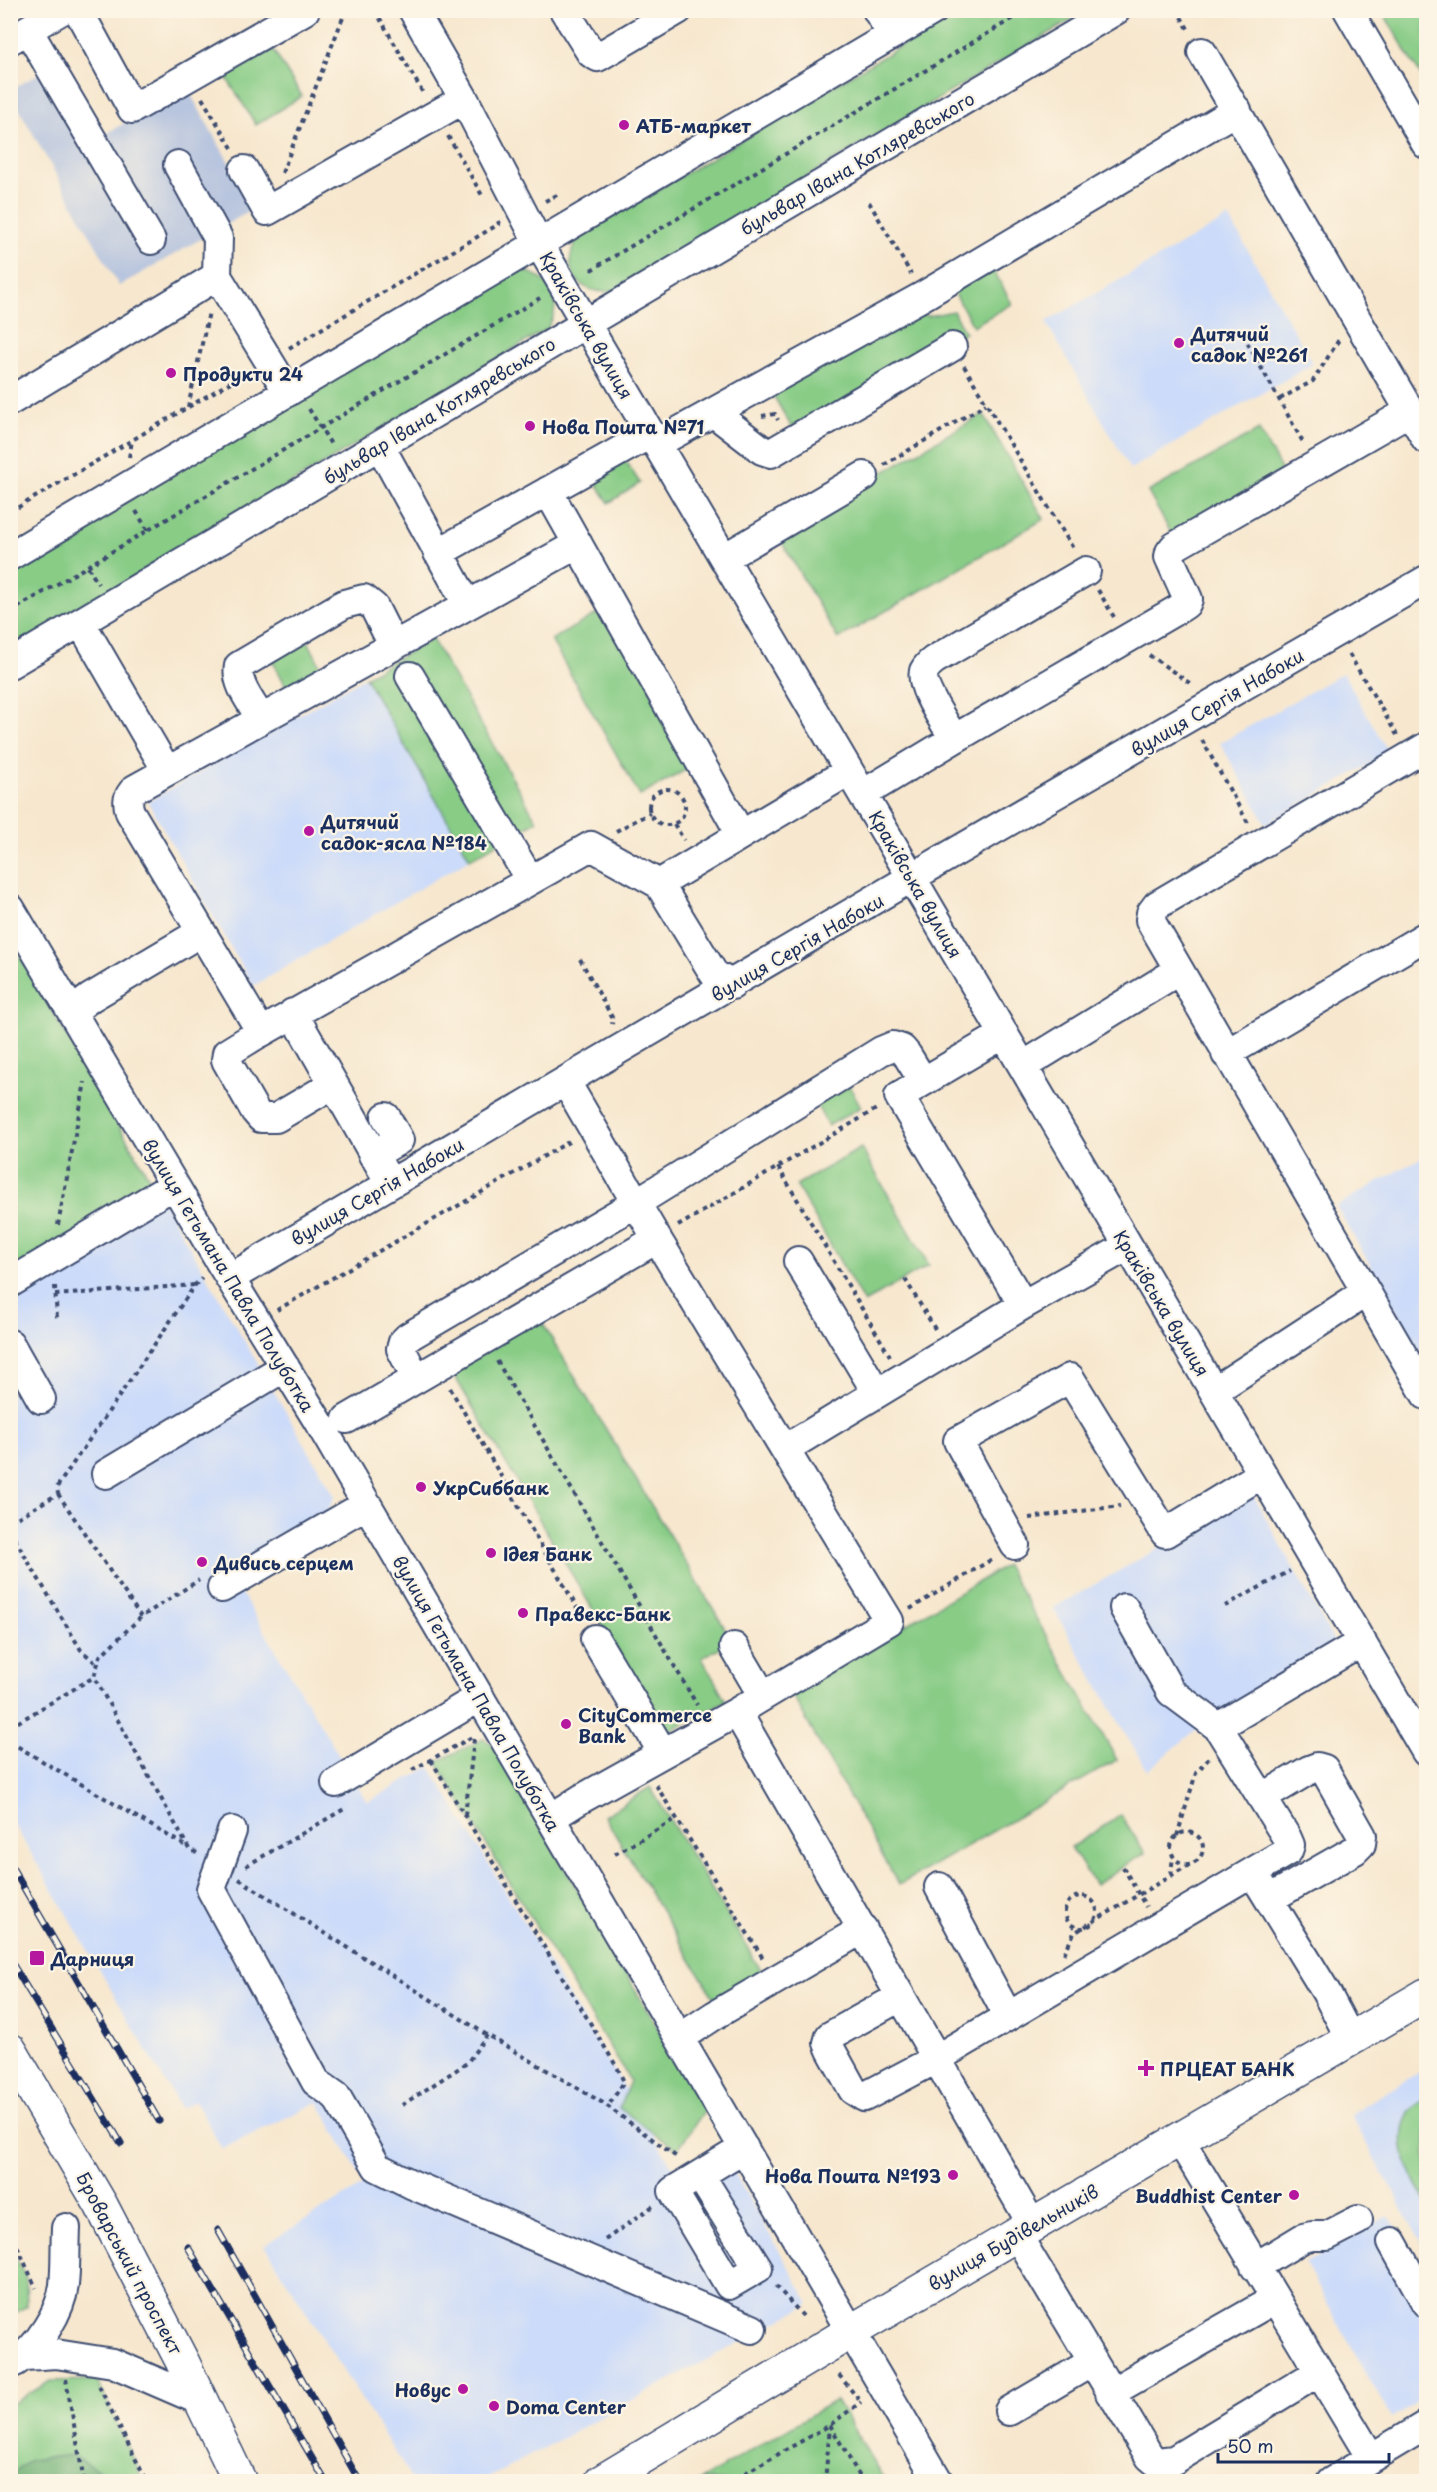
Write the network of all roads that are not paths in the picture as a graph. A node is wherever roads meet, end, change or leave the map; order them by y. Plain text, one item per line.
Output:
1 (305, 10) edge
2 (413, 10) edge
3 (564, 10) edge
4 (678, 10) edge
5 (878, 10) edge
6 (934, 10) edge
7 (1116, 10) edge
8 (1348, 10) edge
9 (78, 12) edge
10 (19, 35) edge
11 (892, 35) junction
12 (1202, 52) dead end
13 (464, 99) junction
14 (1237, 110) junction
15 (1423, 129) edge
16 (178, 165) dead end
17 (244, 170) road end
18 (151, 240) dead end
19 (539, 244) junction
20 (217, 276) junction
21 (586, 324) junction
22 (952, 347) road end
23 (292, 390) junction
24 (10, 401) edge
25 (1410, 411) junction
26 (714, 412) junction
27 (653, 439) junction
28 (1426, 439) edge
29 (380, 446) junction
30 (864, 476) road end
31 (548, 491) junction
32 (578, 544) junction
33 (438, 553) junction
34 (10, 556) edge
35 (724, 558) junction
36 (1086, 571) road end
37 (1426, 580) edge
38 (467, 604) junction
39 (81, 623) junction
40 (393, 645) junction
41 (10, 664) edge
42 (410, 676) dead end
43 (261, 719) junction
44 (954, 739) junction
45 (1418, 752) edge
46 (167, 771) junction
47 (856, 783) junction
48 (741, 835) junction
49 (913, 879) junction
50 (530, 880) junction
51 (659, 884) junction
52 (10, 908) edge
53 (201, 932) junction
54 (1425, 940) edge
55 (1178, 972) junction
56 (732, 985) junction
57 (72, 1012) junction
58 (292, 1013) junction
59 (261, 1032) junction
60 (1004, 1034) junction
61 (1226, 1054) junction
62 (1023, 1066) junction
63 (923, 1081) junction
64 (566, 1082) junction
65 (332, 1085) junction
66 (386, 1118) dead end
67 (373, 1155) junction
68 (390, 1183) junction
69 (174, 1185) junction
70 (636, 1203) junction
71 (657, 1239) junction
72 (1128, 1246) junction
73 (798, 1261) dead end
74 (225, 1270) junction
75 (10, 1283) edge
76 (1366, 1292) junction
77 (1023, 1305) junction
78 (10, 1344) edge
79 (285, 1367) junction
80 (427, 1373) junction
81 (1214, 1391) junction
82 (877, 1393) junction
83 (1426, 1395) edge
84 (41, 1399) dead end
85 (346, 1419) dead end
86 (785, 1449) junction
87 (106, 1474) dead end
88 (1263, 1474) junction
89 (367, 1504) junction
90 (1008, 1533) road end
91 (212, 1583) road end
92 (1124, 1608) dead end
93 (595, 1639) road end
94 (1362, 1642) junction
95 (734, 1647) dead end
96 (763, 1696) junction
97 (480, 1697) junction
98 (737, 1712) junction
99 (1222, 1733) junction
100 (1422, 1735) edge
101 (653, 1758) junction
102 (336, 1783) dead end
103 (1262, 1798) junction
104 (551, 1818) junction
105 (232, 1831) dead end
106 (1253, 1874) junction
107 (939, 1887) dead end
108 (1269, 1899) junction
109 (863, 1929) junction
110 (1426, 1995) edge
111 (900, 1997) junction
112 (1008, 2016) junction
113 (680, 2038) junction
114 (1351, 2040) junction
115 (10, 2050) edge
116 (936, 2059) junction
117 (21, 2077) edge
118 (1180, 2140) junction
119 (744, 2148) junction
120 (700, 2175) junction
121 (1358, 2220) dead end
122 (66, 2228) dead end
123 (1025, 2230) junction
124 (1392, 2242) dead end
125 (1255, 2267) junction
126 (1275, 2300) junction
127 (1426, 2303) edge
128 (752, 2329) dead end
129 (852, 2331) junction
130 (18, 2360) edge
131 (1092, 2362) junction
132 (1319, 2372) junction
133 (1110, 2393) junction
134 (201, 2401) junction
135 (1009, 2411) dead end
136 (1426, 2425) edge
137 (1371, 2458) junction
138 (240, 2481) edge
139 (601, 2481) edge
140 (939, 2481) edge
141 (1331, 2481) edge

1 - 9 street
2 - 13 street, Краківська вулиця
3 - 4 street
5 - 11 street
6 - 11 street
7 - 21 street, бульвар Івана Котляревського
8 - 15 street
9 - 10 street
10 - 18 street
11 - 19 street
12 - 14 street
13 - 17 street
13 - 19 street, Краківська вулиця
14 - 25 street
14 - 26 street
16 - 20 street
19 - 21 street, Краківська вулиця
19 - 23 street
20 - 23 street
20 - 24 street
21 - 27 street, Краківська вулиця
21 - 29 street, бульвар Івана Котляревського
22 - 26 street
23 - 34 street
25 - 28 street
25 - 44 street
26 - 27 street
27 - 31 street
27 - 35 street, Краківська вулиця
29 - 33 street
29 - 39 street, бульвар Івана Котляревського
30 - 35 street
31 - 32 street
31 - 33 street
32 - 38 street
32 - 48 street
33 - 38 street
35 - 47 street, Краківська вулиця
36 - 44 street
37 - 49 street, вулиця Сергія Набоки
38 - 40 street
39 - 41 street, бульвар Івана Котляревського
39 - 46 street
40 - 43 street
40 - 43 street
42 - 50 street
43 - 46 street
44 - 47 street
45 - 55 street
46 - 53 street
47 - 48 street
47 - 49 street, Краківська вулиця
48 - 51 street
49 - 56 street, вулиця Сергія Набоки
49 - 60 street, Краківська вулиця
50 - 51 street
50 - 58 street
51 - 56 street
52 - 57 street, вулиця Гетьмана Павла Полуботка
53 - 57 street
53 - 59 street
54 - 61 street
55 - 61 street
55 - 62 street
56 - 64 street, вулиця Сергія Набоки
57 - 69 street, вулиця Гетьмана Павла Полуботка
58 - 59 street
58 - 65 street
59 - 65 street
60 - 62 street, Краківська вулиця
60 - 63 street
61 - 76 street
62 - 72 street, Краківська вулиця
63 - 70 street
63 - 77 street
64 - 68 street, вулиця Сергія Набоки
64 - 70 street
65 - 67 street
66 - 67 street
67 - 68 street
68 - 74 street, вулиця Сергія Набоки
69 - 74 street, вулиця Гетьмана Павла Полуботка
69 - 75 street
70 - 71 street
70 - 80 street
71 - 80 street
71 - 86 street
72 - 77 street
72 - 81 street, Краківська вулиця
73 - 82 street
74 - 79 street, вулиця Гетьмана Павла Полуботка
76 - 81 street
76 - 83 street
77 - 82 street
78 - 84 street
79 - 87 street
79 - 89 street, вулиця Гетьмана Павла Полуботка
80 - 85 street
81 - 88 street, Краківська вулиця
82 - 86 street
86 - 96 street
88 - 90 street
88 - 94 street, Краківська вулиця
89 - 91 street
89 - 97 street, вулиця Гетьмана Павла Полуботка
92 - 99 street
93 - 101 street
94 - 99 street
94 - 100 street, Краківська вулиця
95 - 96 street
96 - 98 street
97 - 102 street
97 - 104 street, вулиця Гетьмана Павла Полуботка
98 - 101 street
98 - 109 street
99 - 103 street
101 - 104 street
103 - 106 street
103 - 108 street
104 - 113 street, вулиця Гетьмана Павла Полуботка
105 - 128 street
106 - 108 street
106 - 112 street
107 - 112 street
108 - 114 street
109 - 111 street
109 - 113 street
110 - 114 main road, вулиця Будівельників
111 - 116 street
111 - 116 street
112 - 116 street
113 - 119 street, вулиця Гетьмана Павла Полуботка
114 - 118 main road, вулиця Будівельників
115 - 117 main road, Броварський проспект
116 - 123 street
117 - 134 main road, Броварський проспект
118 - 123 main road, вулиця Будівельників
118 - 125 street
119 - 120 street
119 - 129 street, вулиця Гетьмана Павла Полуботка
120 - 120 street
121 - 125 street
122 - 130 street
123 - 129 main road, вулиця Будівельників
123 - 131 street
124 - 127 street
125 - 126 street
126 - 132 street
126 - 133 street
129 - 139 main road, вулиця Будівельників
129 - 140 street, вулиця Гетьмана Павла Полуботка
130 - 134 street
131 - 133 street
131 - 135 street
132 - 133 street
132 - 137 street
134 - 138 main road, Броварський проспект
136 - 137 street
137 - 141 street

